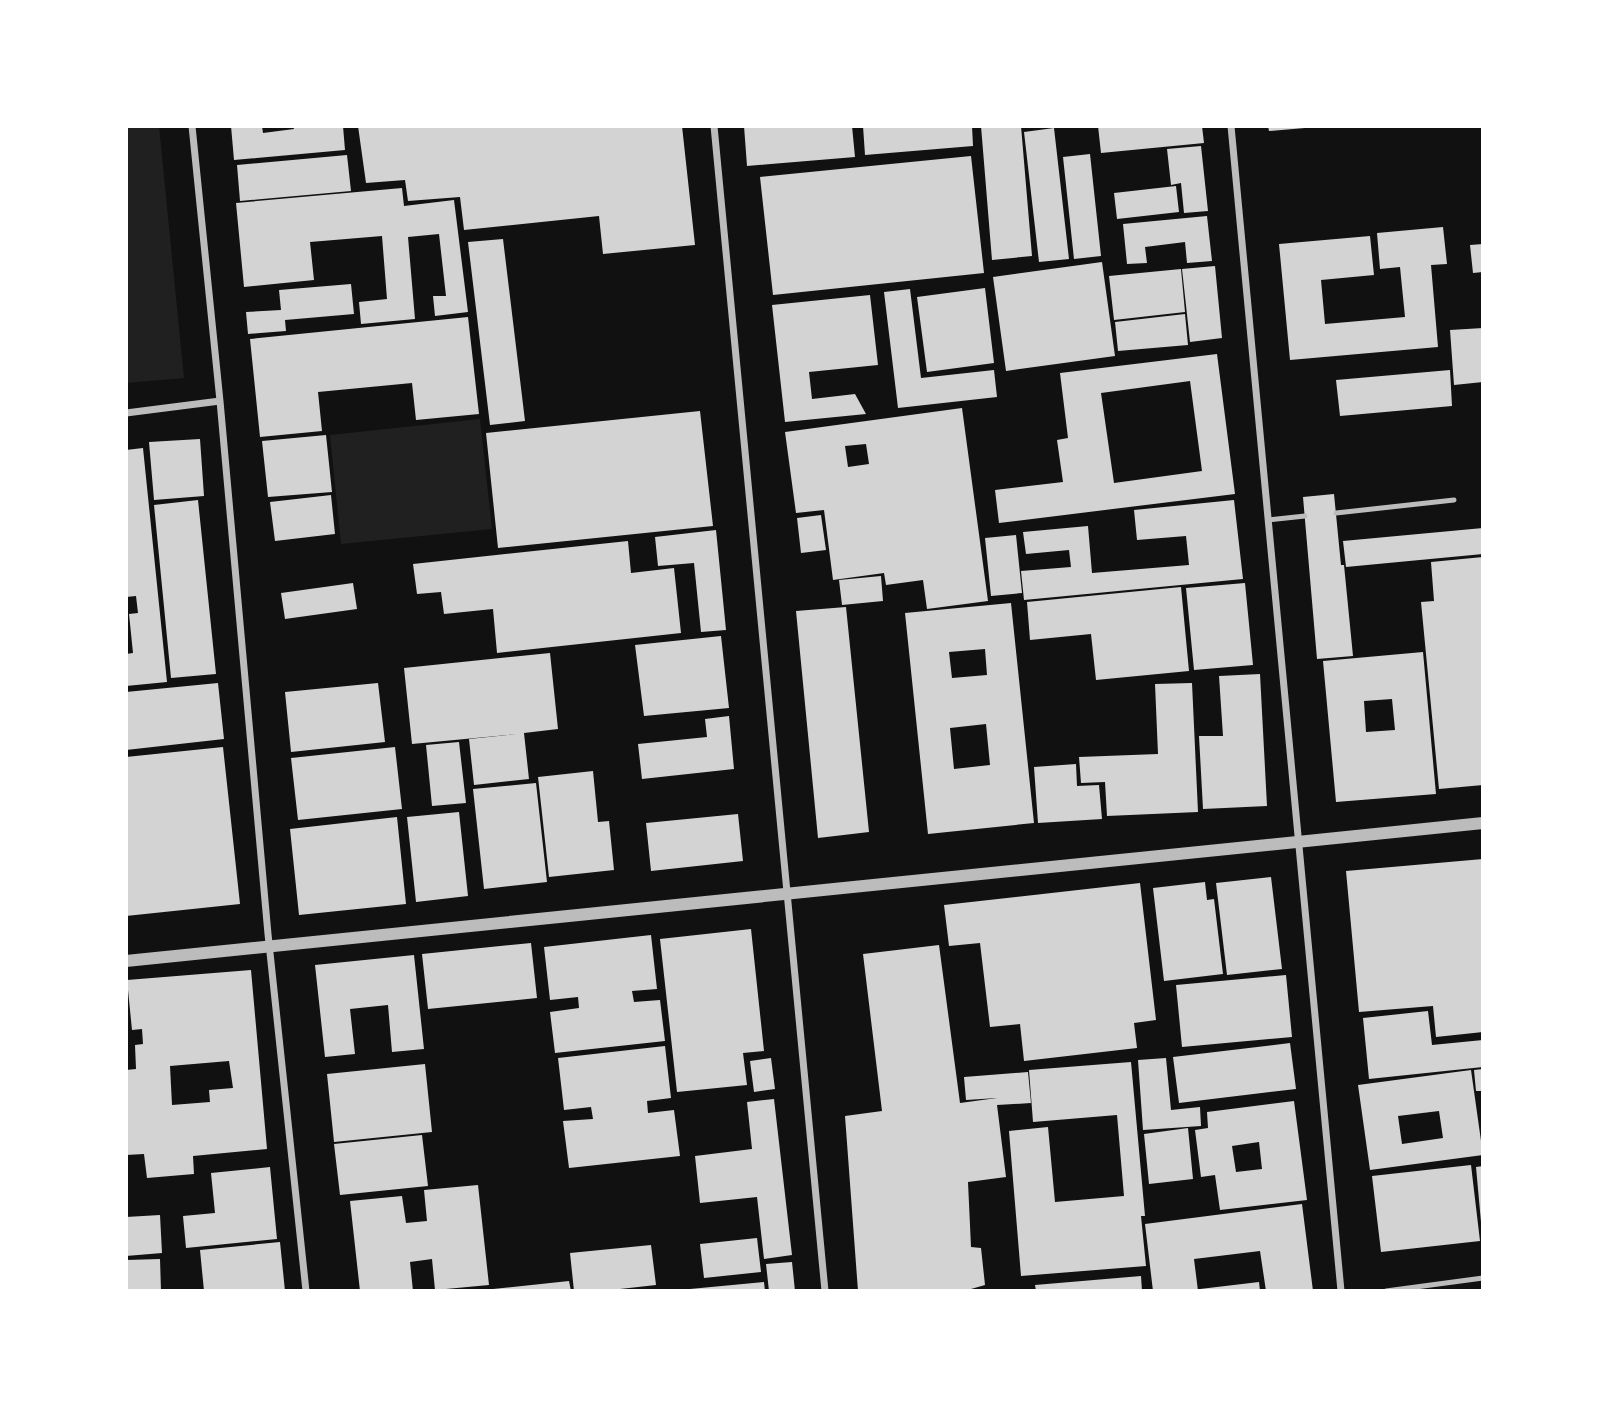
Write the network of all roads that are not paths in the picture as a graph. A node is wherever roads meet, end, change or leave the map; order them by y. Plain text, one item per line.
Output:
1 (192, 126) edge
2 (714, 126) edge
3 (1231, 126) edge
4 (220, 401) junction
5 (126, 413) edge
6 (1454, 500) dead end
7 (1336, 513) dead end
8 (1305, 516) dead end
9 (1268, 520) junction
10 (1483, 823) edge
11 (1298, 843) junction
12 (787, 895) junction
13 (270, 947) junction
14 (126, 961) edge
15 (1483, 1278) edge
16 (306, 1291) edge
17 (825, 1291) edge
18 (1341, 1291) edge
19 (1387, 1291) edge

1 - 4 street
2 - 12 street
3 - 9 street
4 - 5 street
4 - 13 street
6 - 7 lane
8 - 9 lane
9 - 11 street
10 - 11 street
11 - 12 street
11 - 18 street
12 - 13 street
12 - 17 street
13 - 14 street
13 - 16 street
15 - 19 lane

